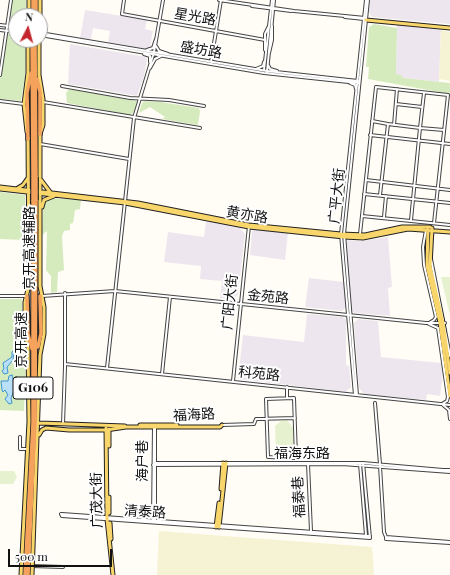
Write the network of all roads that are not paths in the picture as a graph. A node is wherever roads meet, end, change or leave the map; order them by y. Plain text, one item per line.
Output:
1 (124, 0) edge
2 (163, 0) edge
3 (220, 0) edge
4 (273, 0) edge
5 (367, 0) edge
6 (272, 8) junction
7 (365, 19) junction
8 (159, 21) junction
9 (270, 24) junction
10 (450, 28) edge
11 (0, 30) edge
12 (8, 30) joint
13 (216, 31) junction
14 (48, 35) edge
15 (48, 35) edge
16 (157, 38) junction
17 (265, 40) junction
18 (156, 42) junction
19 (28, 48) edge
20 (33, 48) edge
21 (35, 48) edge
22 (39, 48) edge
23 (143, 50) junction
24 (138, 51) junction
25 (154, 53) junction
26 (267, 54) junction
27 (169, 55) junction
28 (164, 56) junction
29 (266, 58) junction
30 (268, 61) junction
31 (211, 63) junction
32 (34, 64) junction
33 (150, 66) junction
34 (149, 69) junction
35 (255, 69) junction
36 (359, 70) junction
37 (265, 72) junction
38 (280, 73) junction
39 (0, 75) edge
40 (348, 80) junction
41 (343, 81) junction
42 (358, 82) junction
43 (62, 86) dead end
44 (397, 89) junction
45 (356, 92) junction
46 (424, 92) junction
47 (140, 99) junction
48 (0, 102) edge
49 (43, 102) junction
50 (24, 104) junction
51 (396, 104) junction
52 (204, 106) dead end
53 (423, 107) junction
54 (134, 118) junction
55 (372, 121) junction
56 (388, 124) junction
57 (394, 125) junction
58 (200, 128) dead end
59 (420, 128) junction
60 (444, 130) junction
61 (40, 134) junction
62 (370, 135) junction
63 (386, 136) junction
64 (28, 139) junction
65 (419, 140) junction
66 (443, 143) junction
67 (40, 144) junction
68 (450, 144) edge
69 (129, 160) junction
70 (34, 177) junction
71 (366, 180) junction
72 (381, 182) junction
73 (28, 186) junction
74 (414, 186) junction
75 (0, 187) edge
76 (17, 188) junction
77 (438, 188) junction
78 (450, 190) edge
79 (28, 191) junction
80 (40, 191) junction
81 (51, 192) junction
82 (364, 194) junction
83 (56, 195) junction
84 (380, 195) junction
85 (386, 196) junction
86 (28, 197) junction
87 (40, 198) junction
88 (413, 199) junction
89 (437, 201) junction
90 (126, 202) junction
91 (450, 203) edge
92 (40, 212) junction
93 (362, 216) junction
94 (384, 217) junction
95 (411, 220) junction
96 (434, 223) junction
97 (450, 225) edge
98 (249, 226) junction
99 (430, 229) junction
100 (450, 231) edge
101 (360, 235) junction
102 (343, 236) junction
103 (427, 247) junction
104 (423, 256) junction
105 (430, 268) junction
106 (434, 274) junction
107 (427, 278) junction
108 (432, 286) junction
109 (115, 291) junction
110 (433, 292) junction
111 (65, 293) junction
112 (0, 296) edge
113 (27, 296) junction
114 (40, 296) junction
115 (439, 296) junction
116 (170, 297) junction
117 (432, 301) junction
118 (241, 304) junction
119 (439, 306) junction
120 (349, 315) junction
121 (426, 323) junction
122 (429, 323) junction
123 (443, 323) junction
124 (438, 328) junction
125 (442, 334) junction
126 (449, 351) edge
127 (35, 356) junction
128 (449, 357) edge
129 (65, 364) junction
130 (107, 368) junction
131 (450, 368) edge
132 (444, 372) junction
133 (450, 373) edge
134 (162, 374) junction
135 (448, 379) junction
136 (232, 382) junction
137 (448, 384) junction
138 (287, 387) junction
139 (447, 391) junction
140 (356, 395) junction
141 (450, 396) edge
142 (287, 398) junction
143 (375, 403) dead end
144 (440, 404) junction
145 (450, 404) edge
146 (449, 410) edge
147 (295, 418) junction
148 (266, 419) junction
149 (450, 419) edge
150 (39, 423) junction
151 (63, 425) junction
152 (222, 425) joint
153 (108, 427) junction
154 (155, 427) junction
155 (38, 436) junction
156 (20, 437) dead end
157 (27, 449) junction
158 (285, 458) junction
159 (286, 463) junction
160 (308, 463) junction
161 (154, 464) junction
162 (224, 464) junction
163 (362, 464) junction
164 (380, 465) junction
165 (450, 472) edge
166 (108, 506) junction
167 (97, 516) junction
168 (94, 518) junction
169 (108, 518) junction
170 (120, 519) junction
171 (154, 521) junction
172 (218, 526) junction
173 (108, 528) junction
174 (311, 532) junction
175 (111, 534) junction
176 (368, 537) junction
177 (450, 543) edge
178 (27, 561) junction
179 (32, 566) junction
180 (63, 567) dead end
181 (23, 575) edge
182 (30, 575) edge
183 (114, 575) edge

1 - 8 street, 星光路
2 - 8 street
3 - 6 street
3 - 13 street
4 - 6 street
5 - 7 street, 广平大街
6 - 7 street
6 - 9 street
7 - 10 main road
7 - 36 street, 广平大街
7 - 42 street, 广平大街
8 - 13 street, 星光路
8 - 16 street
9 - 17 street
9 - 26 street
11 - 12 street
12 - 39 street
13 - 17 street, 星光路
13 - 31 street
14 - 23 street, 盛坊路
15 - 24 street, 盛坊路
16 - 18 street
16 - 23 street
17 - 26 street
18 - 25 street
18 - 27 street
19 - 50 main road, 京开高速辅路
20 - 32 highway, G106
21 - 32 highway, G106
22 - 49 main road, 京开高速辅路
23 - 25 street, 盛坊路
24 - 25 street, 盛坊路
24 - 33 street
25 - 27 street, 盛坊路
25 - 28 street, 盛坊路
25 - 33 street
26 - 29 street
26 - 30 street
27 - 31 street, 盛坊路
28 - 31 street, 盛坊路
28 - 34 street
29 - 35 street
29 - 37 street
30 - 37 street
30 - 38 street
31 - 35 street, 盛坊路
31 - 37 street, 盛坊路
32 - 61 highway
32 - 64 highway
32 - 70 highway, G106
33 - 34 street
34 - 47 street
35 - 37 street, 盛坊路
36 - 40 street
36 - 42 street, 广平大街
37 - 38 street, 盛坊路
37 - 41 street, 盛坊路
38 - 40 street, 盛坊路
40 - 42 street, 盛坊路
41 - 42 street, 盛坊路
41 - 45 street
42 - 45 street, 广平大街
42 - 102 street, 广平大街
43 - 47 street
44 - 46 street
44 - 51 street
44 - 55 street
45 - 102 street, 广平大街
46 - 53 street
46 - 60 street
47 - 52 street
47 - 54 street
48 - 50 street
49 - 54 street
49 - 61 main road, 京开高速辅路
50 - 64 main road, 京开高速辅路
51 - 53 street
51 - 57 street
53 - 59 street
54 - 58 street
54 - 69 street
55 - 56 street
55 - 62 street
56 - 57 street
56 - 63 street
57 - 59 street
59 - 60 street
59 - 65 street
60 - 66 street
61 - 67 main road, 京开高速辅路
62 - 63 street
62 - 71 street
63 - 65 street
63 - 72 street
64 - 70 main road, 京开高速辅路
65 - 66 street
65 - 74 street
66 - 68 street
66 - 77 street
67 - 69 street
67 - 70 main road, 京开高速辅路
69 - 90 street
70 - 73 main road, 京开高速辅路
70 - 76 main road
70 - 80 main road, 京开高速辅路
70 - 81 main road
70 - 127 highway, 京开高速 / G106, bridge
71 - 72 street
71 - 82 street
72 - 74 street
72 - 84 street
73 - 79 main road, 京开高速辅路
73 - 80 street
74 - 77 street
74 - 88 street
75 - 76 main road
75 - 79 main road
76 - 79 main road
77 - 78 street
77 - 89 street
79 - 80 main road
79 - 86 main road, 京开高速辅路
80 - 81 main road, 黄亦路
80 - 83 main road, 黄亦路
80 - 87 main road, 京开高速辅路
81 - 90 main road, 黄亦路
82 - 84 street
82 - 93 street
83 - 90 main road, 黄亦路
83 - 92 main road
84 - 85 street
85 - 88 street
85 - 94 street
86 - 87 street
86 - 113 main road, 京开高速辅路
87 - 92 main road, 京开高速辅路
88 - 89 street
88 - 95 street
89 - 91 street
89 - 96 street
90 - 98 main road, 黄亦路
90 - 109 street
92 - 114 main road, 京开高速辅路
93 - 94 street
93 - 101 street
94 - 95 street
95 - 96 street
96 - 97 street
98 - 102 main road, 黄亦路
98 - 118 street, 广阳大街
99 - 100 main road, 黄亦路
99 - 101 main road, 黄亦路
99 - 102 main road, 黄亦路
99 - 103 main road
99 - 104 street
99 - 105 main road
99 - 106 street
101 - 102 main road, 黄亦路
102 - 120 street, 广平大街
103 - 104 street
103 - 108 main road
104 - 107 street
105 - 106 street
105 - 119 main road
106 - 115 street
107 - 108 street
107 - 117 street
108 - 110 main road
109 - 111 street, 金苑路
109 - 116 street, 金苑路
109 - 130 street
110 - 117 street
110 - 123 main road
111 - 114 street, 金苑路
111 - 129 street
112 - 113 street
113 - 127 highway
113 - 157 main road, 京开高速辅路
114 - 127 highway
114 - 150 main road, 京开高速辅路
115 - 119 street
115 - 123 street
116 - 118 street, 金苑路
116 - 134 street
117 - 122 street
118 - 120 street, 金苑路
118 - 136 street, 广阳大街
119 - 123 main road
120 - 121 street, 金苑路
120 - 140 street, 广平大街
121 - 122 street, 金苑路
121 - 124 street
122 - 123 street, 金苑路
123 - 125 main road
123 - 126 street
123 - 128 main road
124 - 125 street
124 - 132 street
125 - 135 main road
126 - 128 street
127 - 178 highway, 京开高速 / G106
128 - 131 main road
129 - 130 street, 科苑路
129 - 151 street
130 - 134 street, 科苑路
131 - 133 main road
132 - 135 street
132 - 139 street
134 - 136 street, 科苑路
135 - 137 main road
136 - 138 street, 科苑路
137 - 139 street
137 - 141 main road
138 - 140 street, 科苑路
138 - 142 street
139 - 144 street
140 - 144 street, 科苑路
142 - 147 street
142 - 148 street
143 - 164 street
144 - 145 street, 科苑路
144 - 146 street
146 - 149 street
147 - 148 street
147 - 158 street
148 - 152 street
148 - 158 street
150 - 151 main road, 福海路
150 - 155 main road, 京开高速辅路
151 - 153 main road, 福海路
152 - 154 main road, 福海路
153 - 154 main road, 福海路
153 - 155 main road, 福海路
153 - 166 main road, 广茂大街
154 - 161 street, 海户巷
155 - 179 main road, 京开高速辅路
156 - 157 street
157 - 181 main road, 京开高速辅路
158 - 159 street
159 - 160 street, 福海东路
159 - 162 street, 福海东路
160 - 162 street, 福海东路
160 - 163 street, 福海东路
160 - 174 street, 福泰巷
161 - 162 street, 福海东路
161 - 171 street, 海户巷
162 - 172 main road
163 - 164 street, 福海东路
163 - 176 street
164 - 165 street, 福海东路
164 - 177 street
166 - 167 street
166 - 169 main road, 广茂大街
166 - 170 street
167 - 168 street, 清泰路
167 - 169 street, 清泰路
168 - 169 street, 清泰路
168 - 173 street
169 - 170 street, 清泰路
169 - 173 main road, 广茂大街
169 - 175 main road, 广茂大街
170 - 171 street, 清泰路
170 - 175 street
171 - 172 street, 清泰路
172 - 174 street, 清泰路
172 - 176 street, 清泰路
173 - 183 main road, 广茂大街
174 - 176 street, 清泰路
175 - 183 main road, 广茂大街
178 - 181 highway, 京开高速 / G106
178 - 182 highway, 京开高速 / G106
179 - 180 street
179 - 182 main road, 京开高速辅路

